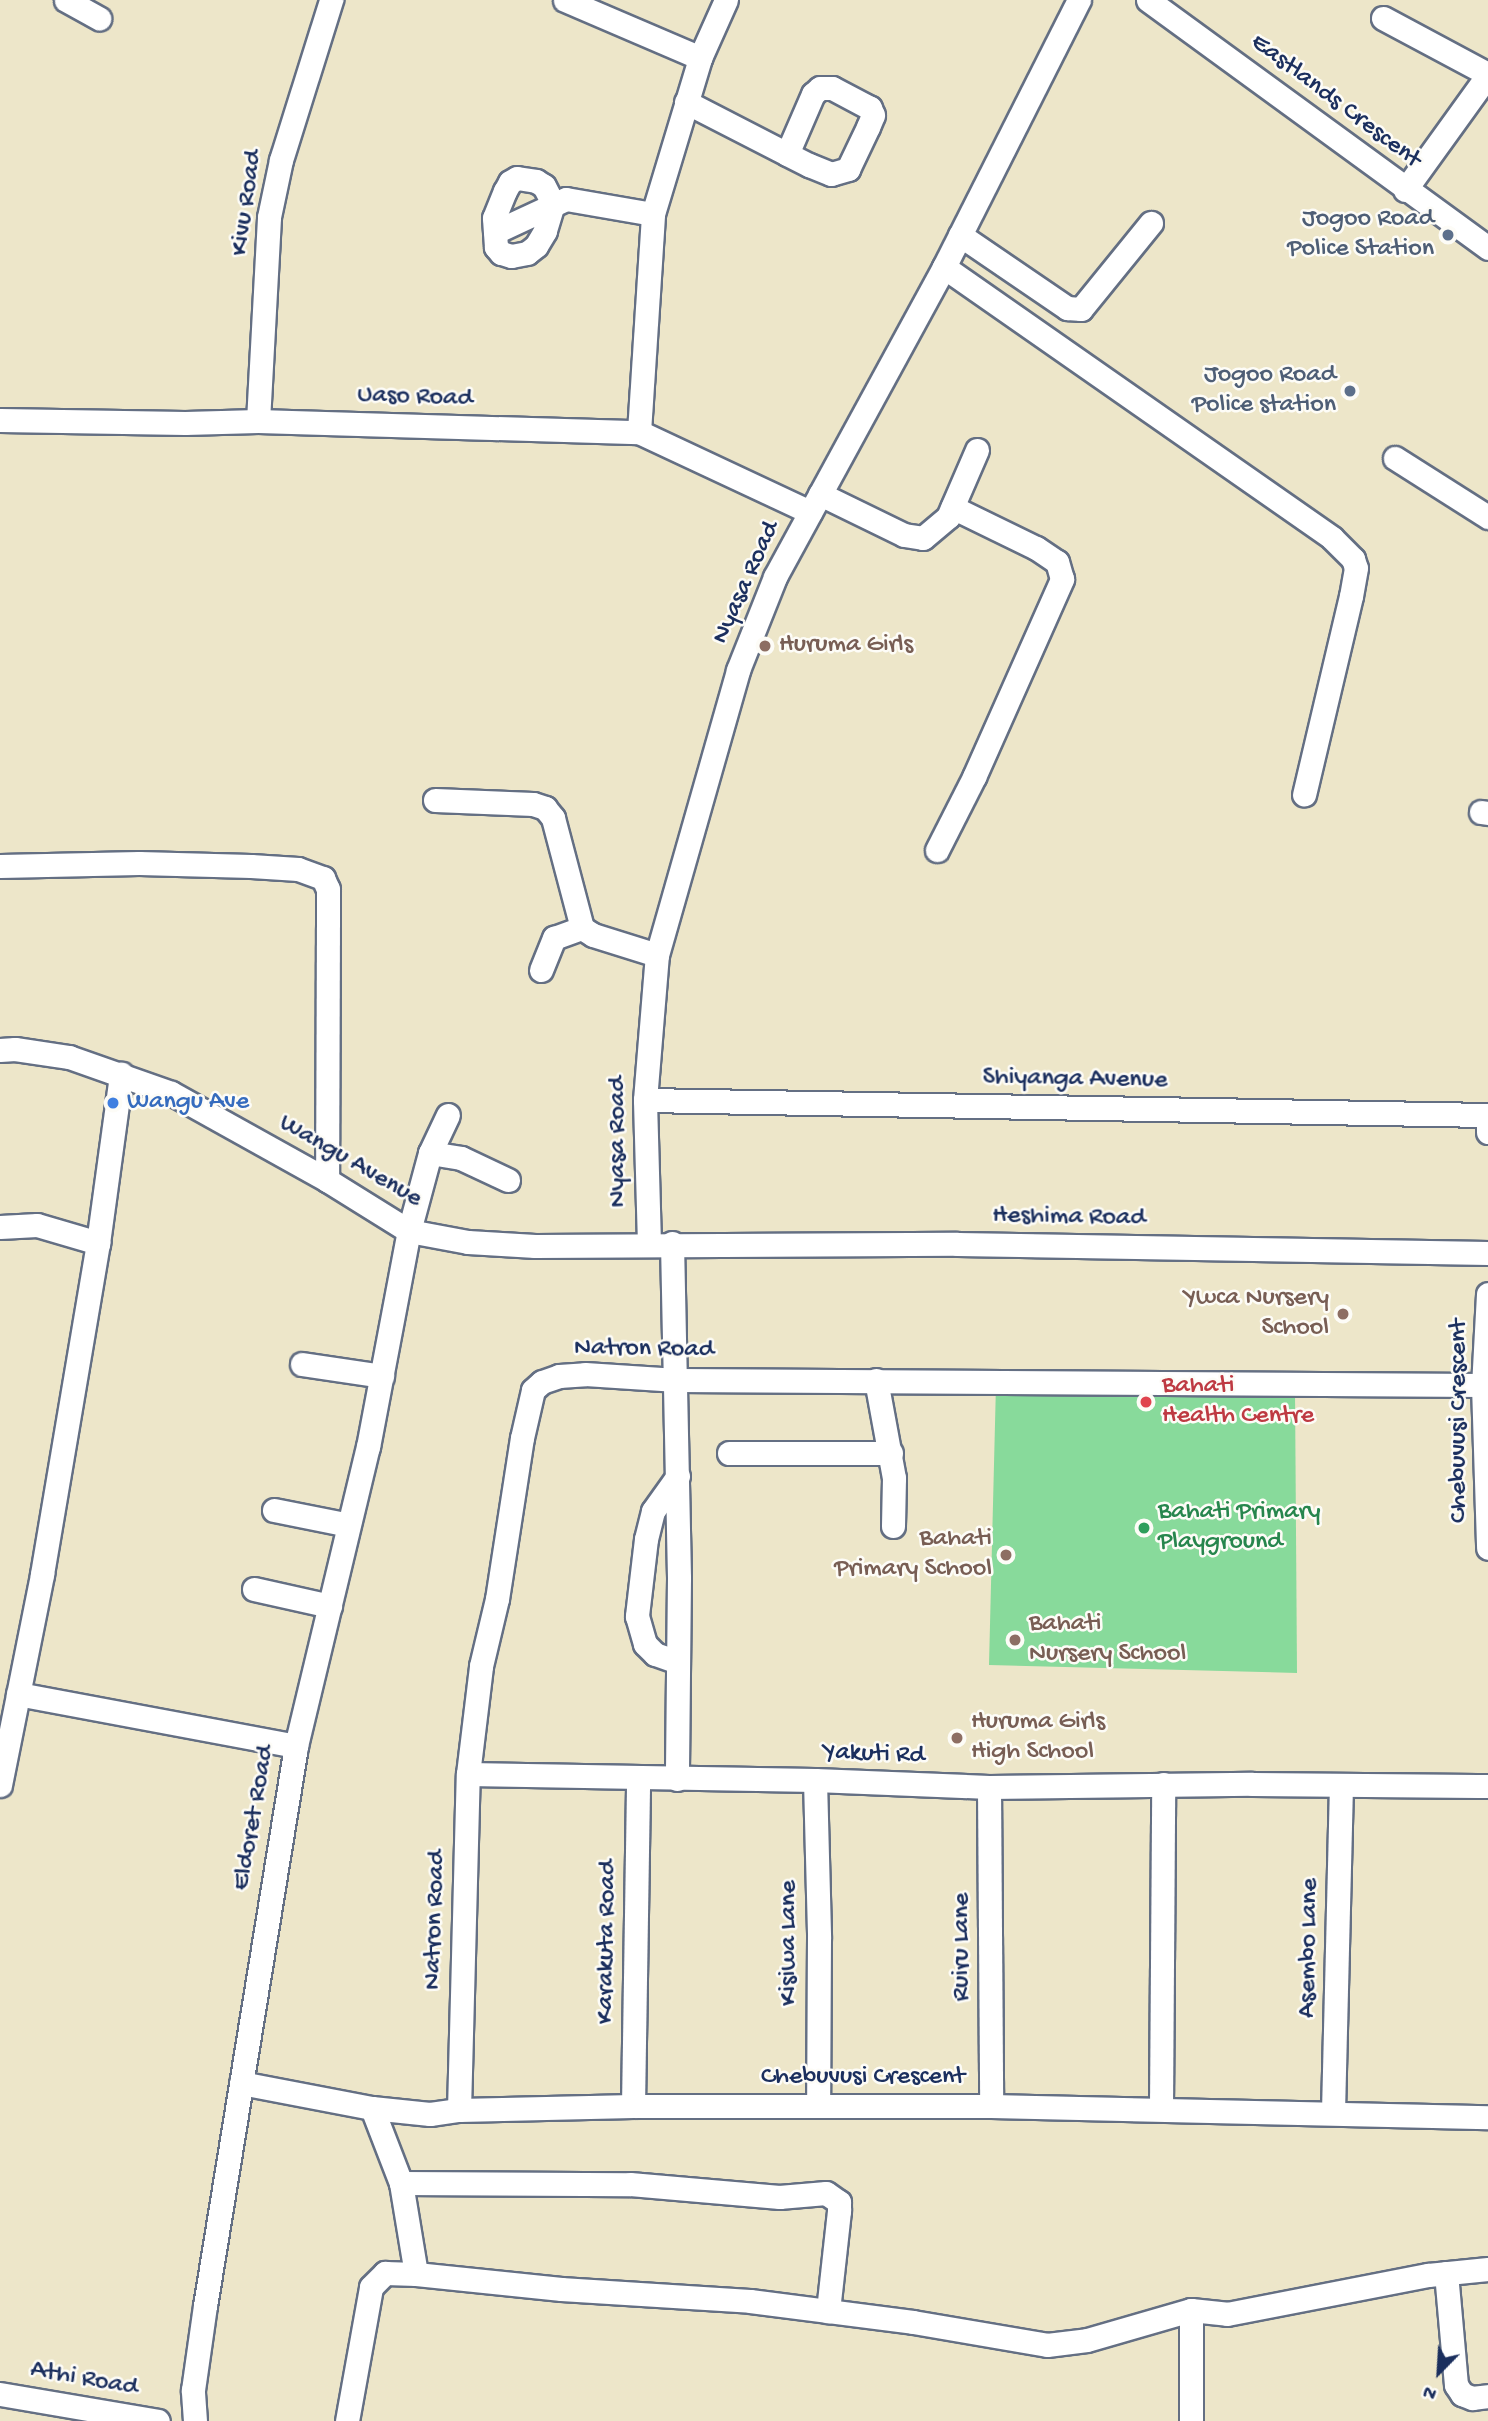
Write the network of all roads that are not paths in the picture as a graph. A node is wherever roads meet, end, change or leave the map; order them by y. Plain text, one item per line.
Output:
1 (66, 0) edge
2 (331, 0) edge
3 (565, 0) edge
4 (726, 0) edge
5 (1080, 0) edge
6 (1148, 0) edge
7 (99, 18) dead end
8 (1383, 18) dead end
9 (700, 58) junction
10 (1488, 74) edge
11 (686, 102) junction
12 (787, 154) dead end
13 (1405, 190) junction
14 (553, 204) junction
15 (653, 215) junction
16 (1151, 223) dead end
17 (495, 232) junction
18 (960, 235) junction
19 (1488, 248) edge
20 (944, 267) junction
21 (0, 419) edge
22 (258, 421) junction
23 (639, 432) junction
24 (977, 450) dead end
25 (1395, 458) dead end
26 (815, 503) junction
27 (952, 507) junction
28 (1488, 517) edge
29 (1304, 795) dead end
30 (435, 800) dead end
31 (937, 850) dead end
32 (0, 866) edge
33 (582, 928) junction
34 (657, 955) junction
35 (541, 970) dead end
36 (0, 1051) edge
37 (121, 1074) junction
38 (645, 1100) junction
39 (448, 1115) dead end
40 (1488, 1115) edge
41 (1488, 1132) edge
42 (430, 1153) junction
43 (327, 1180) junction
44 (508, 1180) dead end
45 (0, 1227) edge
46 (409, 1231) junction
47 (98, 1243) junction
48 (672, 1243) junction
49 (649, 1244) junction
50 (1488, 1253) edge
51 (1488, 1294) edge
52 (302, 1364) dead end
53 (382, 1376) junction
54 (677, 1380) junction
55 (876, 1380) junction
56 (1483, 1385) junction
57 (729, 1453) dead end
58 (891, 1453) junction
59 (678, 1476) junction
60 (274, 1510) dead end
61 (1488, 1522) edge
62 (349, 1525) junction
63 (893, 1526) dead end
64 (1488, 1548) edge
65 (254, 1588) dead end
66 (330, 1606) junction
67 (678, 1661) junction
68 (18, 1694) junction
69 (4, 1746) edge
70 (296, 1746) junction
71 (468, 1774) junction
72 (677, 1779) junction
73 (638, 1780) junction
74 (815, 1780) junction
75 (1163, 1784) junction
76 (0, 1785) edge
77 (1341, 1785) junction
78 (1488, 1786) edge
79 (989, 1787) junction
80 (240, 2082) junction
81 (633, 2106) junction
82 (818, 2106) junction
83 (991, 2106) junction
84 (1161, 2107) junction
85 (372, 2108) junction
86 (459, 2110) junction
87 (1333, 2112) junction
88 (1488, 2117) edge
89 (401, 2183) junction
90 (1488, 2269) edge
91 (1446, 2273) junction
92 (416, 2274) junction
93 (1191, 2310) junction
94 (828, 2311) junction
95 (0, 2394) edge
96 (1488, 2396) edge
97 (158, 2421) edge
98 (195, 2421) edge
99 (346, 2421) edge
100 (1191, 2421) edge

1 - 7 street
2 - 22 street, Kivu Road
3 - 9 street
4 - 9 street
5 - 18 street, Nyasa Road
6 - 13 street, Eastlands Crescent
8 - 10 street
9 - 11 street
10 - 13 street
11 - 12 street
11 - 15 street
13 - 19 street, Eastlands Crescent
14 - 15 street
14 - 17 street
14 - 17 street
14 - 17 street
15 - 23 street
16 - 18 street
18 - 20 street, Nyasa Road
20 - 26 street, Nyasa Road
20 - 29 street
21 - 22 street, Uaso Road
22 - 23 street, Uaso Road
23 - 26 street, Uaso Road
24 - 27 street, Uaso Road
25 - 28 street
26 - 27 street, Uaso Road
26 - 34 street, Nyasa Road
27 - 31 street
30 - 33 street
32 - 43 street
33 - 34 street
33 - 35 street
34 - 38 street, Nyasa Road
36 - 37 street, Wangu Avenue
37 - 43 street, Wangu Avenue
37 - 47 street
38 - 40 street, Shiyanga Avenue
38 - 49 street, Nyasa Road
39 - 42 street, Eldoret Road
40 - 41 street, Shiyanga Avenue
42 - 44 street
42 - 46 street, Eldoret Road
43 - 46 street, Wangu Avenue
45 - 47 street
46 - 49 street, Wangu Avenue
46 - 53 street, Eldoret Road
47 - 68 street
48 - 49 street, Heshima Road
48 - 50 street, Heshima Road
48 - 54 street
51 - 56 street, Chebuvusi Crescent
52 - 53 street
53 - 62 street, Eldoret Road
54 - 55 street, Natron Road
54 - 59 street
54 - 71 street, Natron Road
55 - 56 street, Natron Road
55 - 58 street
56 - 61 street, Chebuvusi Crescent
57 - 58 street
58 - 63 street
59 - 67 street
59 - 67 street
60 - 62 street
61 - 64 street, Chebuvusi Crescent
62 - 66 street, Eldoret Road
65 - 66 street
66 - 70 street, Eldoret Road
67 - 72 street
68 - 69 street
68 - 70 street
69 - 76 street
70 - 80 street, Eldoret Road
71 - 73 street, Yakuti Rd
71 - 86 street, Natron Road
72 - 73 street, Yakuti Rd
72 - 74 street, Yakuti Rd
73 - 81 street, Karakuta Road
74 - 79 street, Yakuti Rd
74 - 82 street, Kisiwa Lane
75 - 77 street, Yakuti Rd
75 - 79 street, Yakuti Rd
75 - 84 street
77 - 78 street, Yakuti Rd
77 - 87 street, Asembo Lane
79 - 83 street, Ruiru Lane
80 - 85 street, Chebuvusi Crescent
80 - 98 street, Eldoret Road
81 - 82 street, Chebuvusi Crescent
81 - 86 street, Chebuvusi Crescent
82 - 83 street, Chebuvusi Crescent
83 - 84 street, Chebuvusi Crescent
84 - 87 street, Chebuvusi Crescent
85 - 86 street, Chebuvusi Crescent
85 - 89 street
87 - 88 street, Chebuvusi Crescent
89 - 92 street
89 - 94 street
90 - 91 street
91 - 93 street
91 - 96 street
92 - 94 street
92 - 99 street
93 - 94 street
93 - 100 street
95 - 97 street, Athi Road

